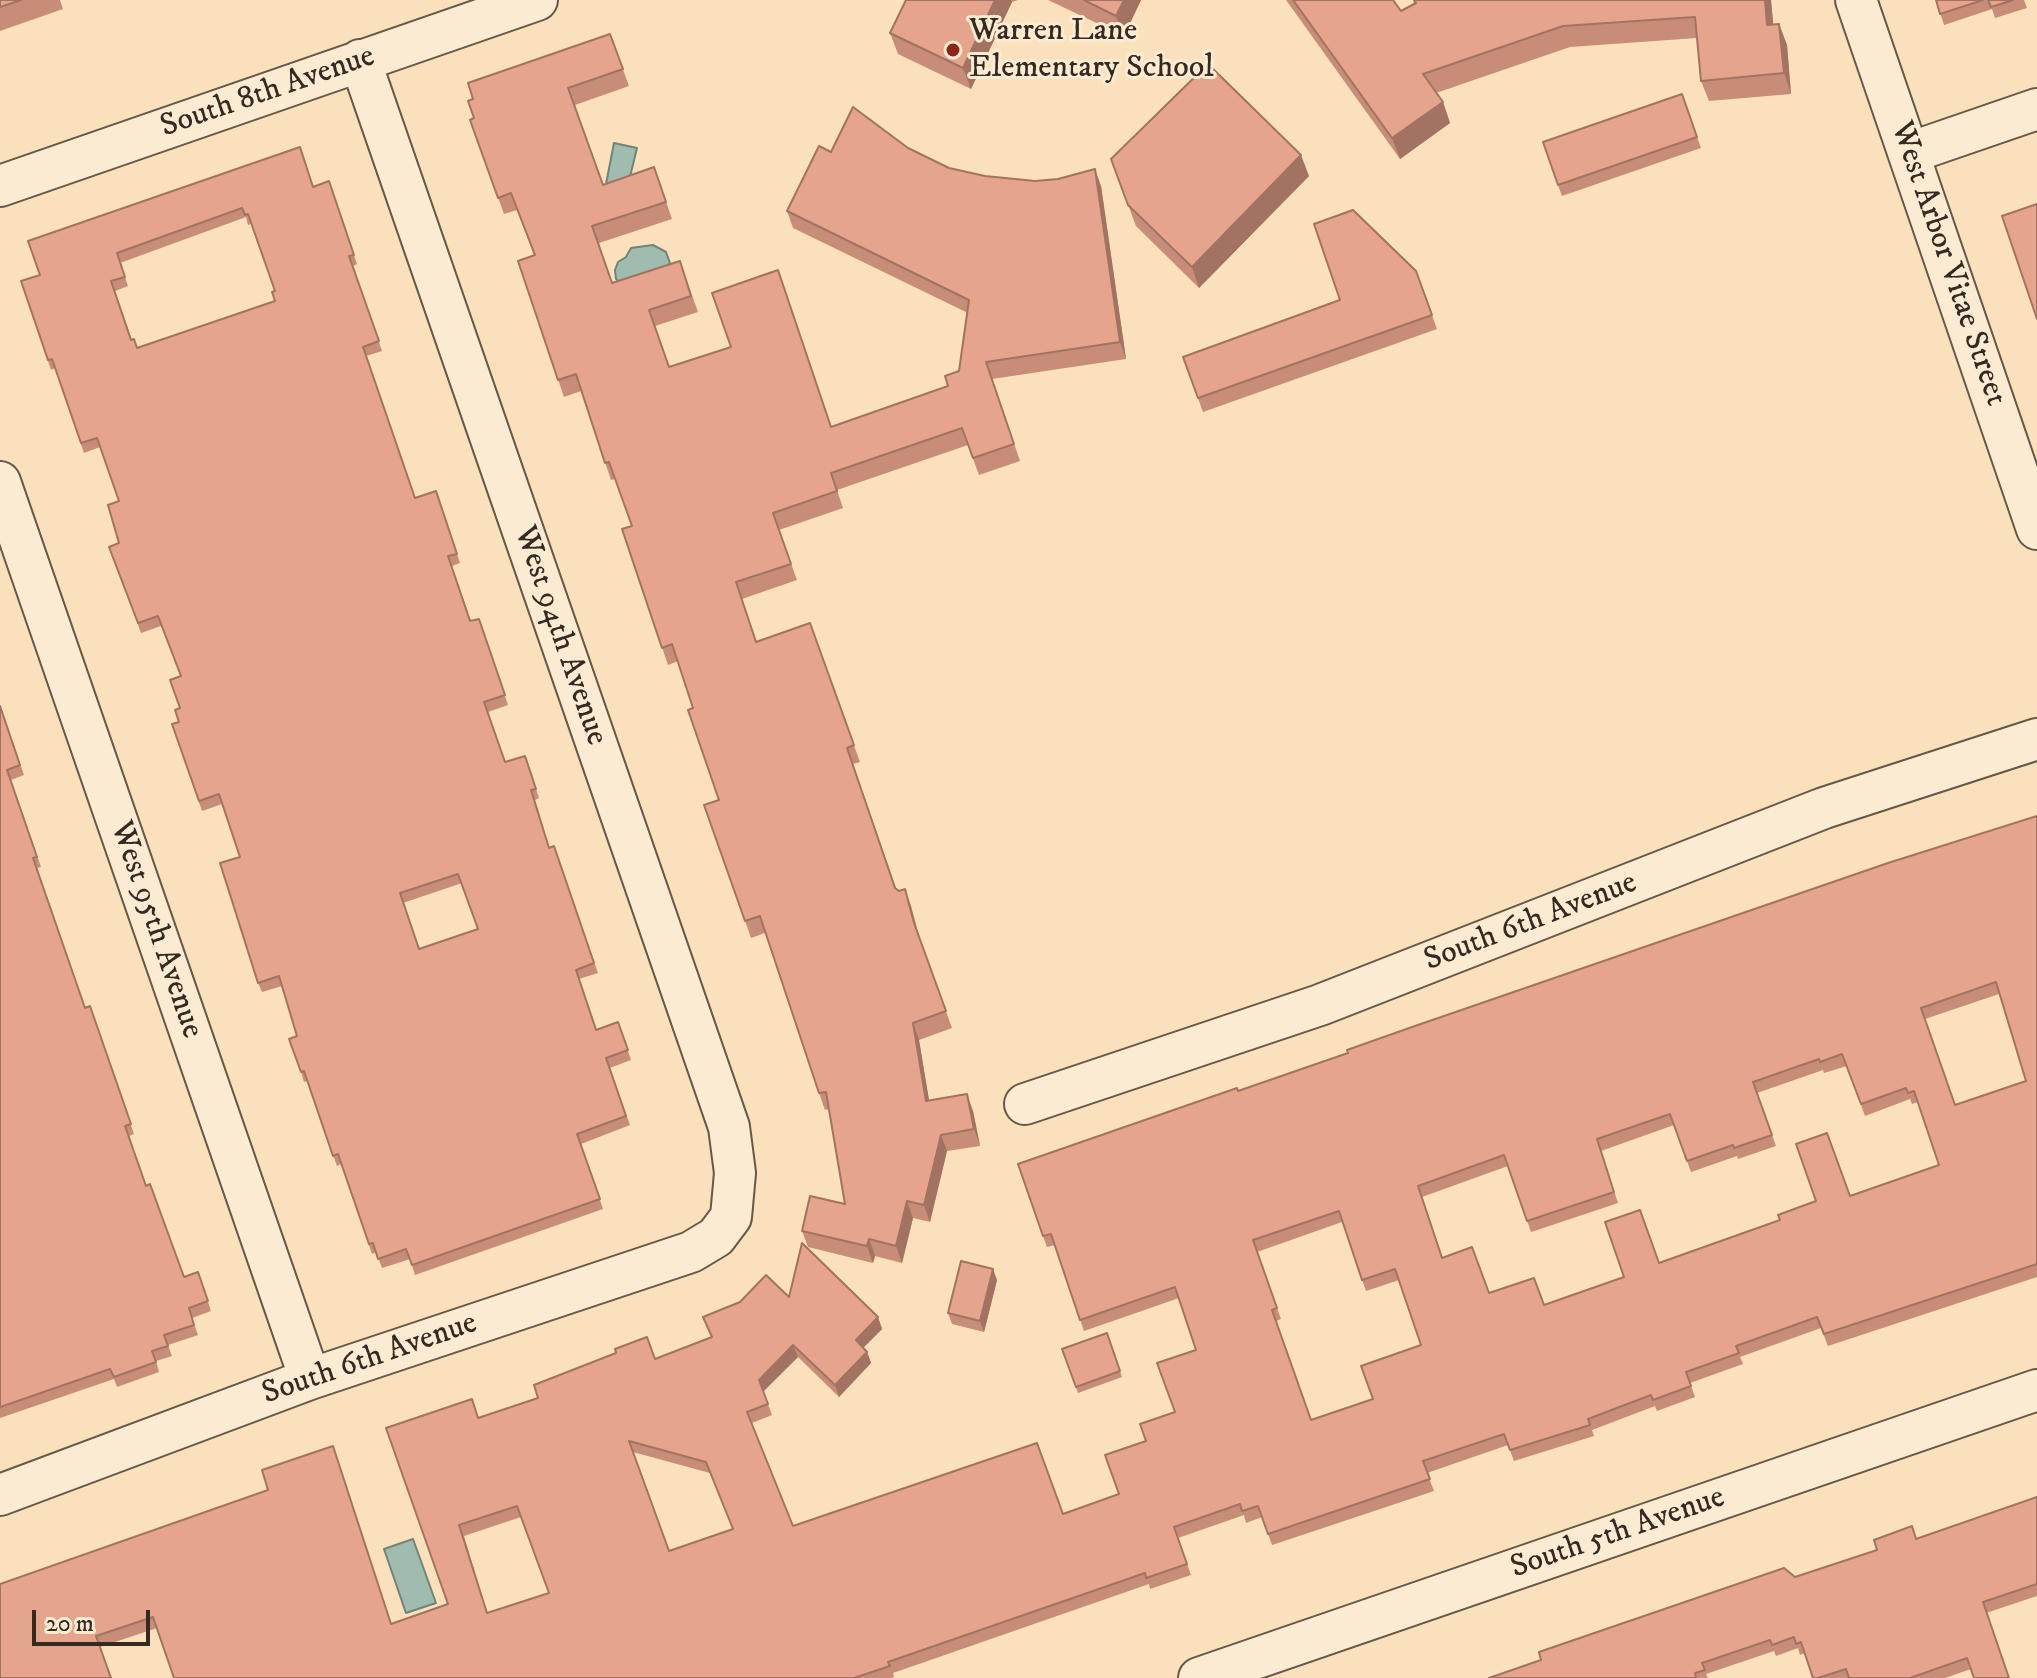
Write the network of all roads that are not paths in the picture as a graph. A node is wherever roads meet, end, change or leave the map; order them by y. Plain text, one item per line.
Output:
1 (537, 0) edge
2 (1856, 0) edge
3 (360, 60) junction
4 (2037, 109) edge
5 (1909, 153) junction
6 (0, 186) edge
7 (0, 482) edge
8 (2037, 529) edge
9 (2037, 739) edge
10 (1025, 1104) dead end
11 (731, 1217) joint
12 (310, 1379) junction
13 (2037, 1390) edge
14 (0, 1495) edge
15 (1199, 1678) edge

1 - 3 street, South 8th Avenue
2 - 5 street, West Arbor Vitae Street
3 - 6 street, South 8th Avenue
3 - 11 street, West 94th Avenue
4 - 5 street
5 - 8 street, West Arbor Vitae Street
7 - 12 street, West 95th Avenue
9 - 10 street, South 6th Avenue
11 - 12 street, South 6th Avenue
12 - 14 street, South 6th Avenue
13 - 15 street, South 5th Avenue

